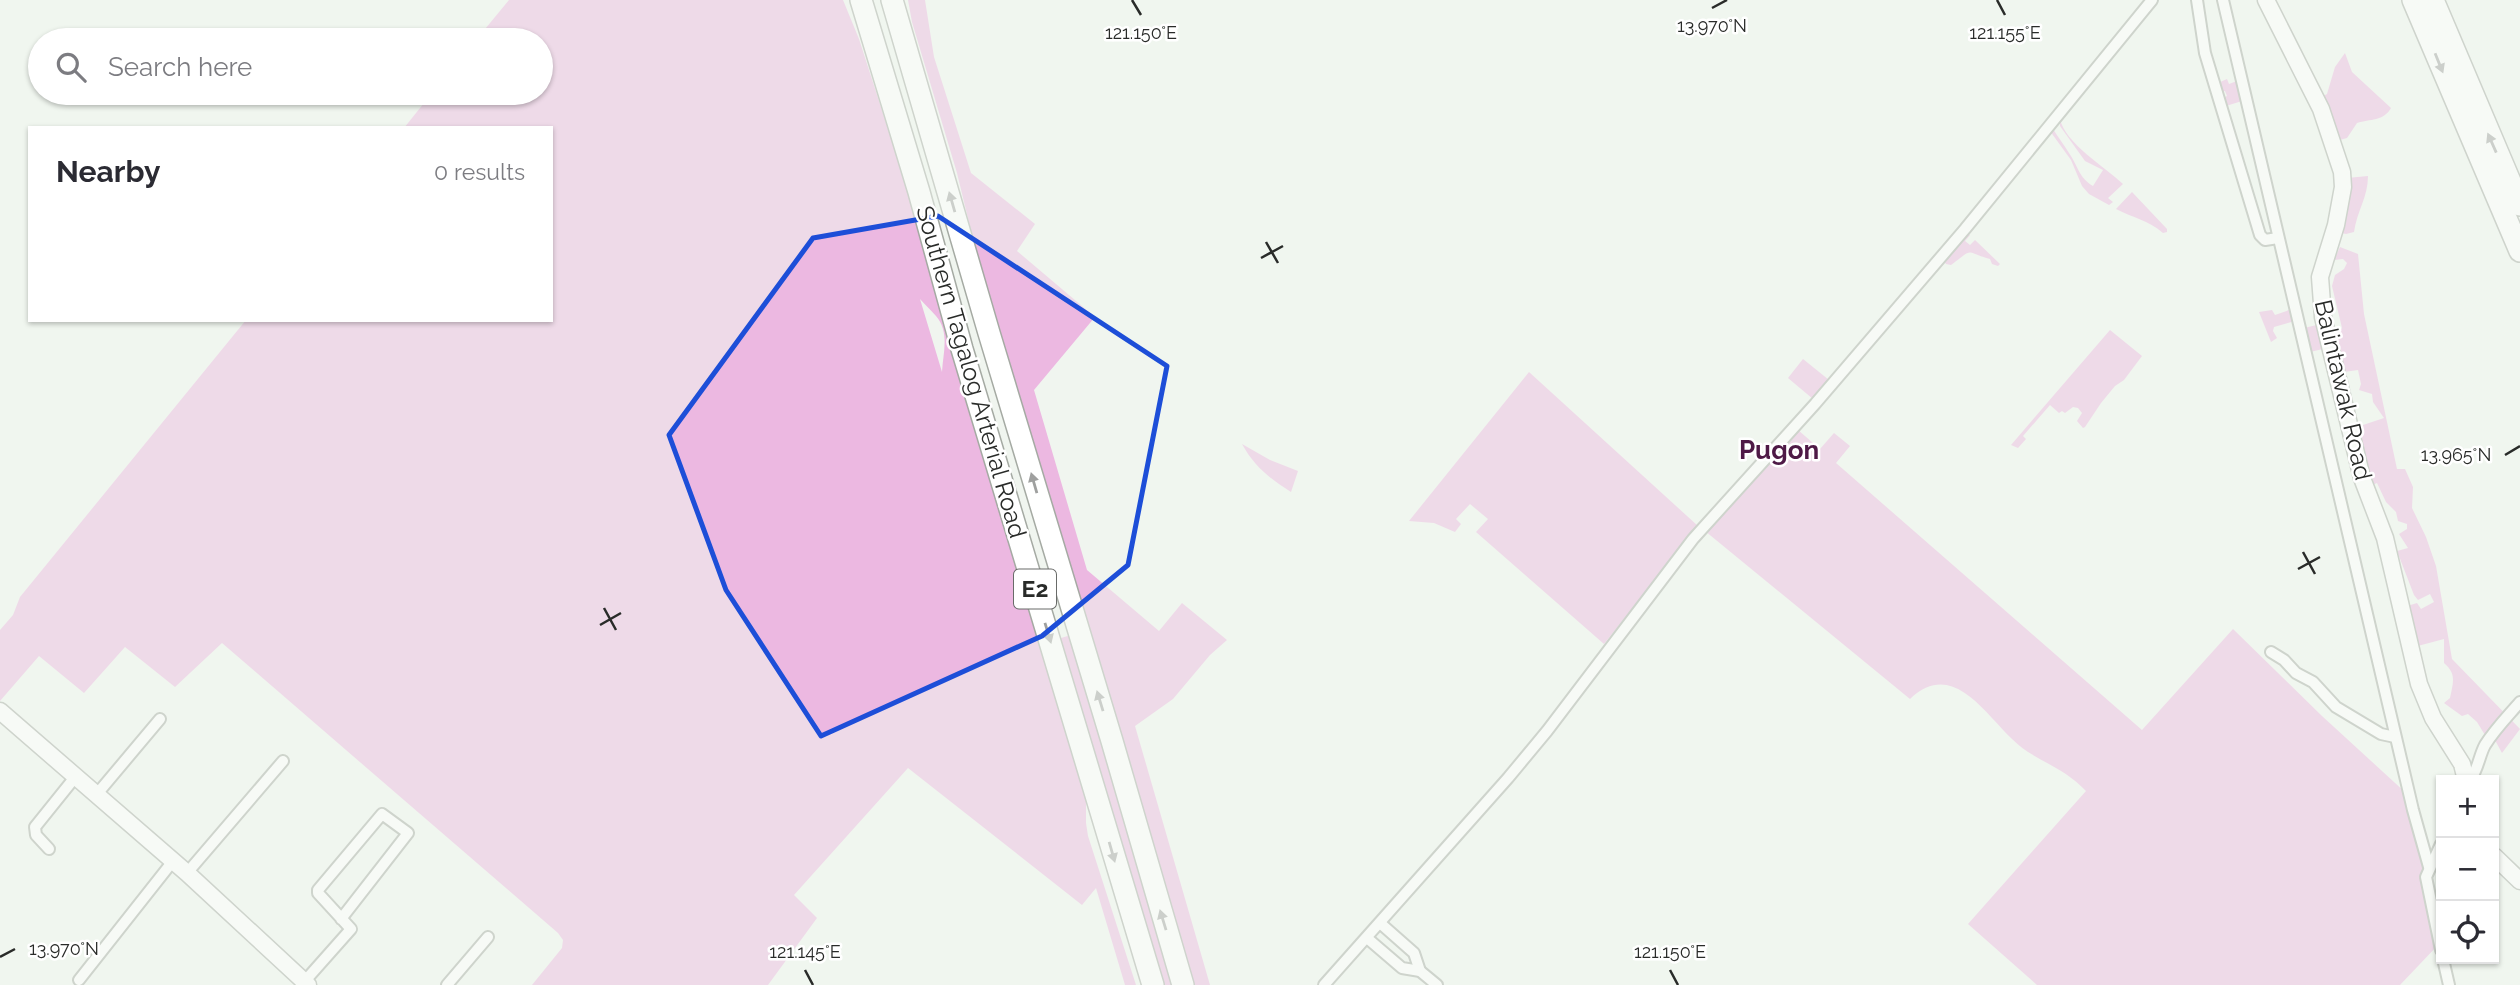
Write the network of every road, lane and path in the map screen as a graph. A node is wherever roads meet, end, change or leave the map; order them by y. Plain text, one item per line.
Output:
1 (850, 0) edge
2 (861, 0) edge
3 (892, 0) edge
4 (903, 0) edge
5 (2152, 0) edge
6 (2197, 0) edge
7 (2223, 0) edge
8 (2266, 0) edge
9 (2413, 0) edge
10 (2433, 0) edge
11 (891, 104) junction
12 (932, 135) junction
13 (2498, 177) junction
14 (2520, 205) edge
15 (2277, 238) junction
16 (2520, 251) edge
17 (2271, 652) dead end
18 (2520, 702) edge
19 (0, 711) edge
20 (160, 719) dead end
21 (2395, 737) junction
22 (283, 761) dead end
23 (2466, 775) edge
24 (2474, 775) edge
25 (76, 776) junction
26 (97, 794) junction
27 (49, 849) dead end
28 (2436, 854) edge
29 (173, 861) junction
30 (2499, 861) edge
31 (2430, 867) junction
32 (187, 873) junction
33 (2520, 881) edge
34 (341, 919) junction
35 (1380, 923) junction
36 (2436, 925) edge
37 (488, 937) dead end
38 (1367, 938) junction
39 (2444, 964) edge
40 (1420, 971) junction
41 (79, 980) dead end
42 (306, 984) edge
43 (447, 985) edge
44 (1153, 985) edge
45 (1183, 985) edge
46 (1324, 985) edge
47 (1437, 985) edge
48 (2449, 985) edge

1 - 11 highway
2 - 11 highway, Southern Tagalog Arterial Road / E2
3 - 12 highway, Southern Tagalog Arterial Road / E2
4 - 12 highway
5 - 35 street
6 - 15 street
7 - 15 street
8 - 23 street, Balintawak Road
9 -> 13 highway
13 -> 10 highway
11 -> 44 highway, Southern Tagalog Arterial Road / E2
45 -> 12 highway, Southern Tagalog Arterial Road / E2
13 - 14 highway
13 - 16 highway
15 - 21 street
17 - 21 street
18 - 24 street
19 - 25 street
20 - 26 street
21 - 31 street
22 - 32 street
25 - 26 street
25 - 27 street
26 - 29 street
28 - 31 street
29 - 32 street
29 - 41 street
30 - 33 street
31 - 36 street
32 - 42 street
34 - 34 street
34 - 42 street
35 - 38 street
35 - 40 street
37 - 43 street
38 - 40 street
38 - 46 street
39 - 48 street
40 - 47 street

